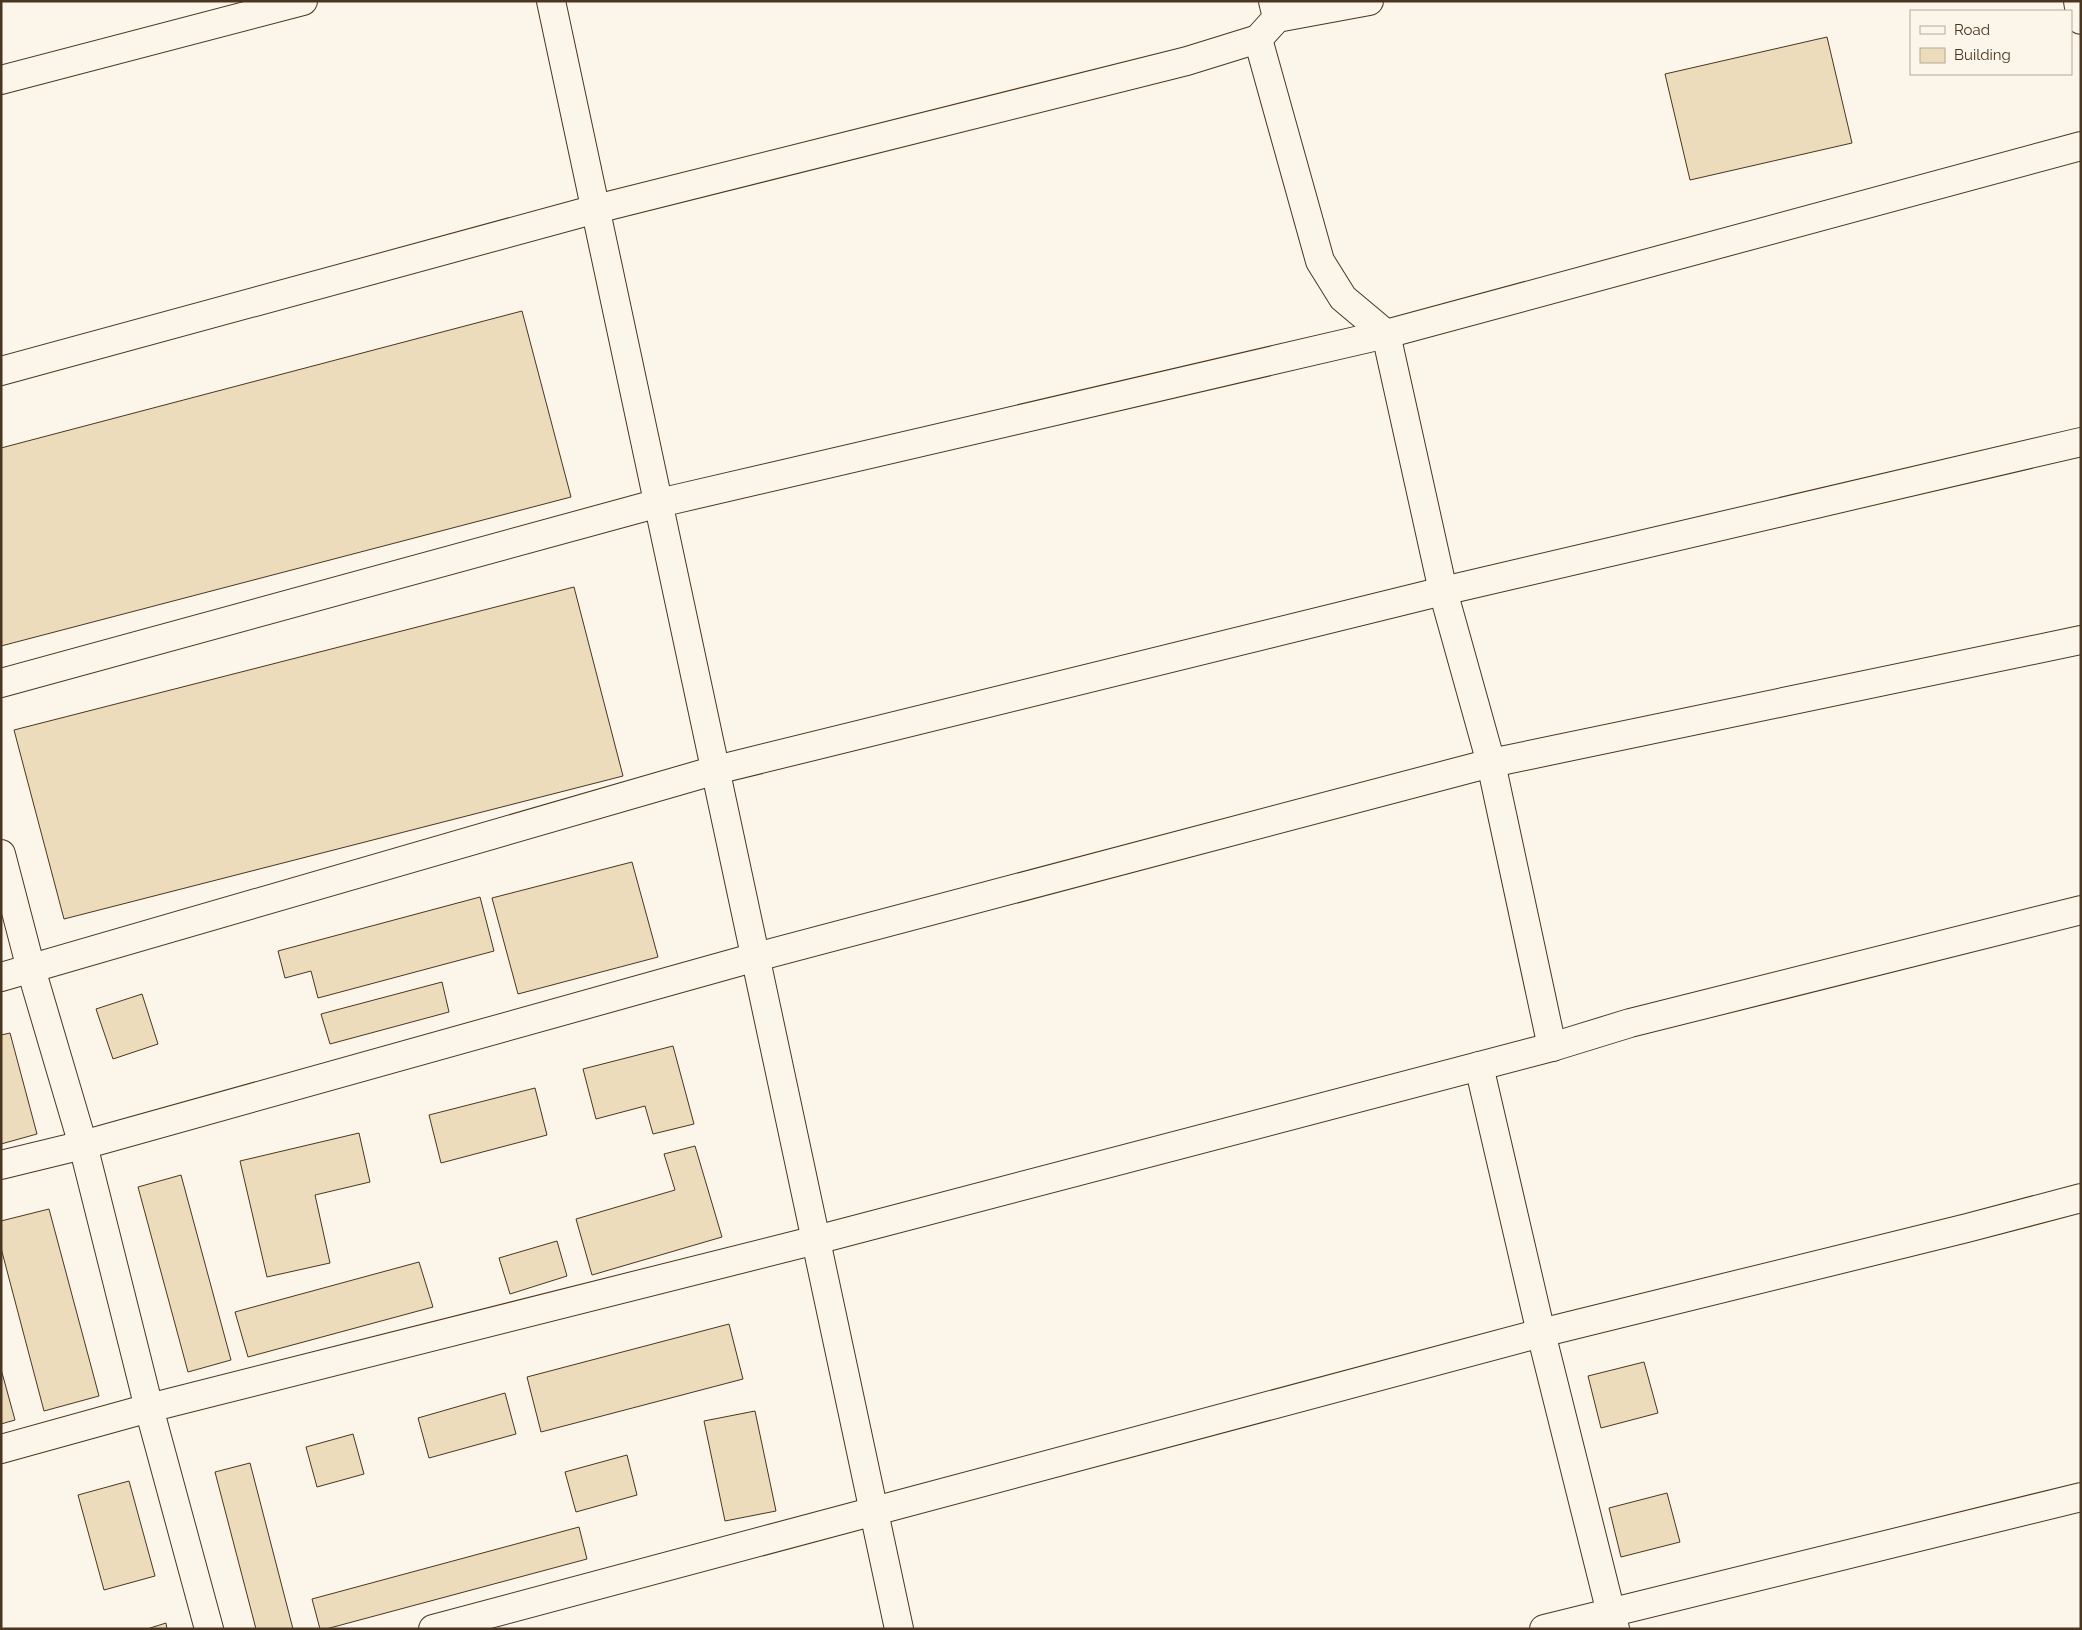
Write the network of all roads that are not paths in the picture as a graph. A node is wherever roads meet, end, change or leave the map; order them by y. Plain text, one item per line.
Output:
1 (304, 1) edge
2 (551, 1) edge
3 (1369, 1) edge
4 (2078, 1) edge
5 (1275, 10) edge
6 (2081, 20) edge
7 (1258, 39) junction
8 (1, 80) edge
9 (2081, 146) edge
10 (596, 209) junction
11 (1386, 334) junction
12 (1, 371) edge
13 (2081, 442) edge
14 (658, 503) junction
15 (1443, 591) junction
16 (2081, 640) edge
17 (1, 683) edge
18 (1491, 763) junction
19 (716, 770) junction
20 (1, 854) edge
21 (2081, 910) edge
22 (756, 957) junction
23 (31, 969) junction
24 (1, 977) edge
25 (1552, 1047) junction
26 (1479, 1066) junction
27 (82, 1144) junction
28 (1, 1165) edge
29 (2081, 1198) edge
30 (816, 1240) junction
31 (1541, 1333) junction
32 (149, 1408) junction
33 (1, 1450) edge
34 (2081, 1497) edge
35 (874, 1510) junction
36 (1613, 1620) edge
37 (209, 1629) edge
38 (433, 1629) edge
39 (899, 1629) edge
40 (1544, 1629) edge

1 - 8 street
2 - 10 street
3 - 5 street
4 - 6 street
5 - 7 street
7 - 10 street
7 - 11 street
9 - 11 street
10 - 12 street
10 - 14 street
11 - 14 street
11 - 15 street
13 - 15 street
14 - 17 street
14 - 19 street
15 - 18 street
15 - 19 street
16 - 18 street
18 - 22 street
18 - 25 street
19 - 22 street
19 - 23 street
20 - 23 street
21 - 25 street
22 - 27 street
22 - 30 street
23 - 24 street
23 - 27 street
25 - 26 street
26 - 30 street
26 - 31 street
27 - 28 street
27 - 32 street
29 - 31 street
30 - 32 street
30 - 35 street
31 - 35 street
31 - 36 street
32 - 33 street
32 - 37 street
34 - 36 street
35 - 38 street
35 - 39 street
36 - 40 street

